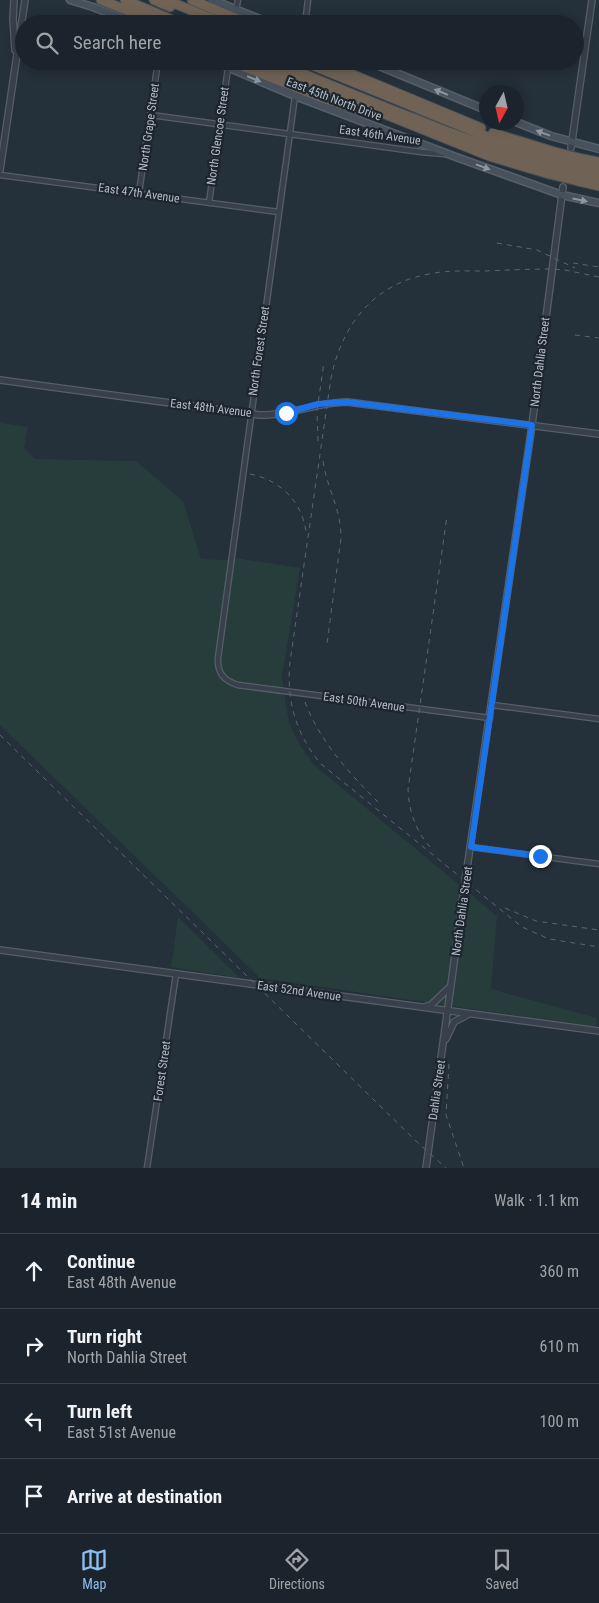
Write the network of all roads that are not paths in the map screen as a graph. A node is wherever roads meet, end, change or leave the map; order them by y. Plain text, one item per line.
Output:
1 (14, 0) edge
2 (25, 0) edge
3 (70, 0) edge
4 (101, 0) edge
5 (125, 0) edge
6 (154, 0) edge
7 (166, 0) edge
8 (192, 0) edge
9 (213, 0) edge
10 (238, 0) edge
11 (308, 0) edge
12 (592, 0) edge
13 (236, 9) junction
14 (23, 15) edge
15 (124, 15) edge
16 (131, 15) edge
17 (161, 15) edge
18 (190, 15) edge
19 (204, 15) edge
20 (228, 15) edge
21 (250, 15) edge
22 (306, 15) edge
23 (15, 46) edge
24 (584, 55) edge
25 (15, 67) edge
26 (157, 70) edge
27 (228, 70) edge
28 (240, 70) edge
29 (243, 70) edge
30 (275, 70) edge
31 (292, 70) edge
32 (324, 70) edge
33 (342, 70) edge
34 (357, 70) edge
35 (389, 70) edge
36 (582, 70) edge
37 (404, 95) junction
38 (296, 96) junction
39 (479, 107) edge
40 (151, 115) junction
41 (220, 125) junction
42 (524, 125) edge
43 (290, 134) junction
44 (454, 142) junction
45 (571, 144) junction
46 (599, 149) edge
47 (448, 154) junction
48 (599, 162) edge
49 (552, 163) junction
50 (0, 170) edge
51 (580, 170) junction
52 (599, 170) edge
53 (0, 175) edge
54 (599, 178) edge
55 (599, 186) edge
56 (563, 187) dead end
57 (139, 193) junction
58 (562, 195) junction
59 (209, 203) junction
60 (599, 203) edge
61 (279, 212) junction
62 (0, 380) edge
63 (251, 414) junction
64 (532, 425) junction
65 (599, 434) edge
66 (238, 685) joint
67 (492, 705) junction
68 (490, 718) junction
69 (599, 719) edge
70 (471, 847) junction
71 (599, 864) edge
72 (0, 950) edge
73 (176, 974) junction
74 (452, 986) junction
75 (416, 1007) junction
76 (448, 1012) junction
77 (467, 1014) junction
78 (599, 1032) edge
79 (443, 1048) junction
80 (148, 1168) edge
81 (426, 1168) edge

1 - 23 street
2 - 14 street
3 - 15 main road
4 - 16 highway
5 - 17 highway
6 - 18 highway
7 - 19 highway
8 - 20 highway
9 - 13 main road
10 - 13 street
11 - 22 street
12 - 24 street
13 - 21 main road
25 - 50 street
26 - 40 street, North Grape Street
27 - 41 street, North Glencoe Street
28 -> 38 main road, East 45th North Drive
29 - 44 highway
30 - 44 highway
31 - 49 highway
32 - 49 highway
33 - 37 highway
34 - 37 highway
39 -> 35 main road
36 - 45 street
37 - 49 highway
38 - 43 street, North Forest Street
38 - 47 main road, East 45th North Drive
40 - 41 street, East 46th Avenue
40 - 57 street, North Grape Street
41 - 43 street, East 46th Avenue
41 - 59 street, North Glencoe Street
45 -> 42 main road
43 - 47 street, East 46th Avenue
43 - 61 street, North Forest Street
44 - 49 highway
45 - 46 main road
47 -> 58 main road, East 46th Avenue
48 - 51 highway
49 - 51 highway, bridge
49 - 51 highway, bridge
51 - 52 highway
51 - 54 highway
51 - 55 highway
53 - 57 street, East 47th Avenue
56 - 58 street, North Dahlia Street
57 - 59 street, East 47th Avenue
58 -> 60 main road, East 46th Avenue
58 - 64 street, North Dahlia Street
59 - 61 street, East 47th Avenue
61 - 63 street, North Forest Street
62 - 63 street, East 48th Avenue
63 - 64 street, East 48th Avenue
63 - 66 street, North Forest Street
64 - 65 street, East 48th Avenue
64 - 67 street, North Dahlia Street
66 - 68 street, East 50th Avenue
67 - 68 street, North Dahlia Street
67 - 69 street
68 - 70 street, North Dahlia Street
70 - 71 street
70 - 74 street, North Dahlia Street
72 - 73 street, East 52nd Avenue
73 - 75 street, East 52nd Avenue
73 - 80 street, Forest Street
74 - 75 street
74 - 76 street, North Dahlia Street
75 - 76 street, East 52nd Avenue
76 - 77 street, East 52nd Avenue
76 - 79 street, Dahlia Street
77 - 78 street, East 52nd Avenue
77 - 79 street
79 - 81 street, Dahlia Street

